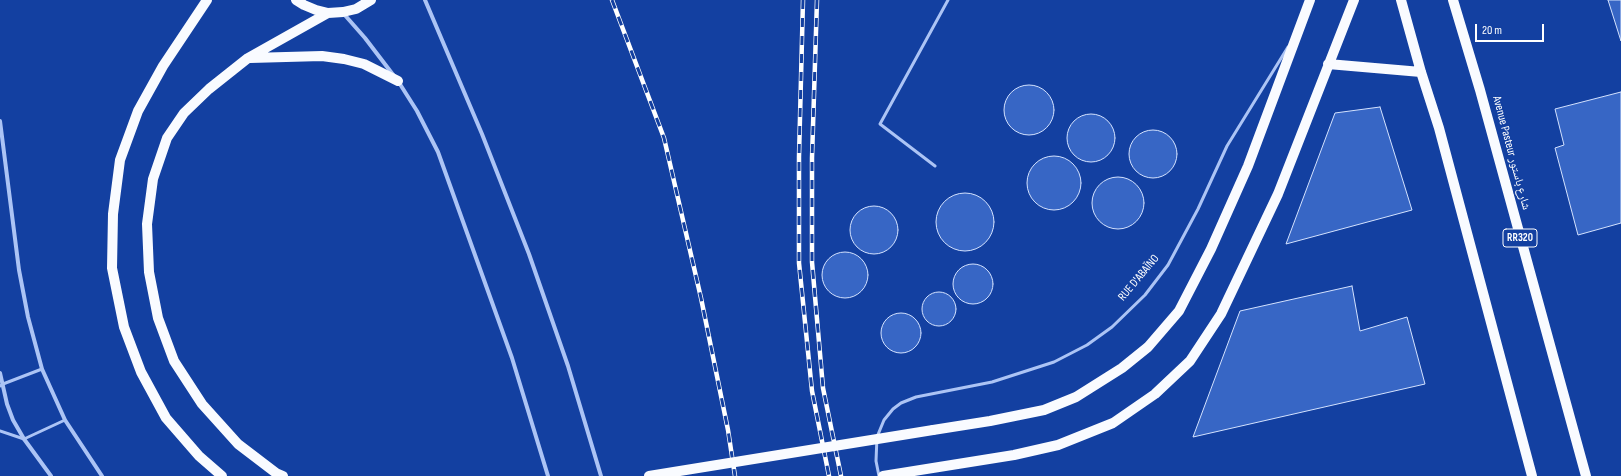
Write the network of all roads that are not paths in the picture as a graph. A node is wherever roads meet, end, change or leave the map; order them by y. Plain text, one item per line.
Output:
1 (206, 0) edge
2 (296, 0) edge
3 (371, 0) edge
4 (425, 0) edge
5 (948, 0) edge
6 (1310, 0) edge
7 (1354, 0) edge
8 (1401, 0) edge
9 (1453, 0) edge
10 (343, 12) junction
11 (328, 13) junction
12 (1297, 32) junction
13 (248, 58) junction
14 (1328, 64) junction
15 (1421, 72) junction
16 (398, 81) junction
17 (0, 121) edge
18 (935, 166) dead end
19 (42, 369) junction
20 (0, 374) edge
21 (1, 385) edge
22 (65, 420) junction
23 (0, 431) edge
24 (24, 439) junction
25 (51, 476) edge
26 (102, 476) edge
27 (222, 476) edge
28 (283, 476) edge
29 (548, 476) edge
30 (601, 476) edge
31 (649, 476) edge
32 (879, 476) edge
33 (883, 476) edge
34 (1532, 476) edge
35 (1586, 476) edge

1 - 27 main road
2 - 11 main road
3 - 10 main road
4 - 30 street
5 - 18 lane
6 - 12 main road, RUE D'ABAÏNO
7 - 14 main road
8 - 15 main road
9 - 35 main road, Avenue Pasteur شارع باستور / RR320
10 - 11 main road
10 - 16 street
11 - 13 main road
12 - 31 main road, bridge
12 - 32 lane, RUE D'ABAÏNO
13 - 16 main road
13 - 28 main road
14 - 15 main road
14 - 33 main road
15 - 34 main road
16 - 29 street
17 - 19 street
19 - 21 lane
19 - 22 street
20 - 21 street
21 - 24 street
22 - 24 lane
22 - 26 street
23 - 24 lane
24 - 25 street

